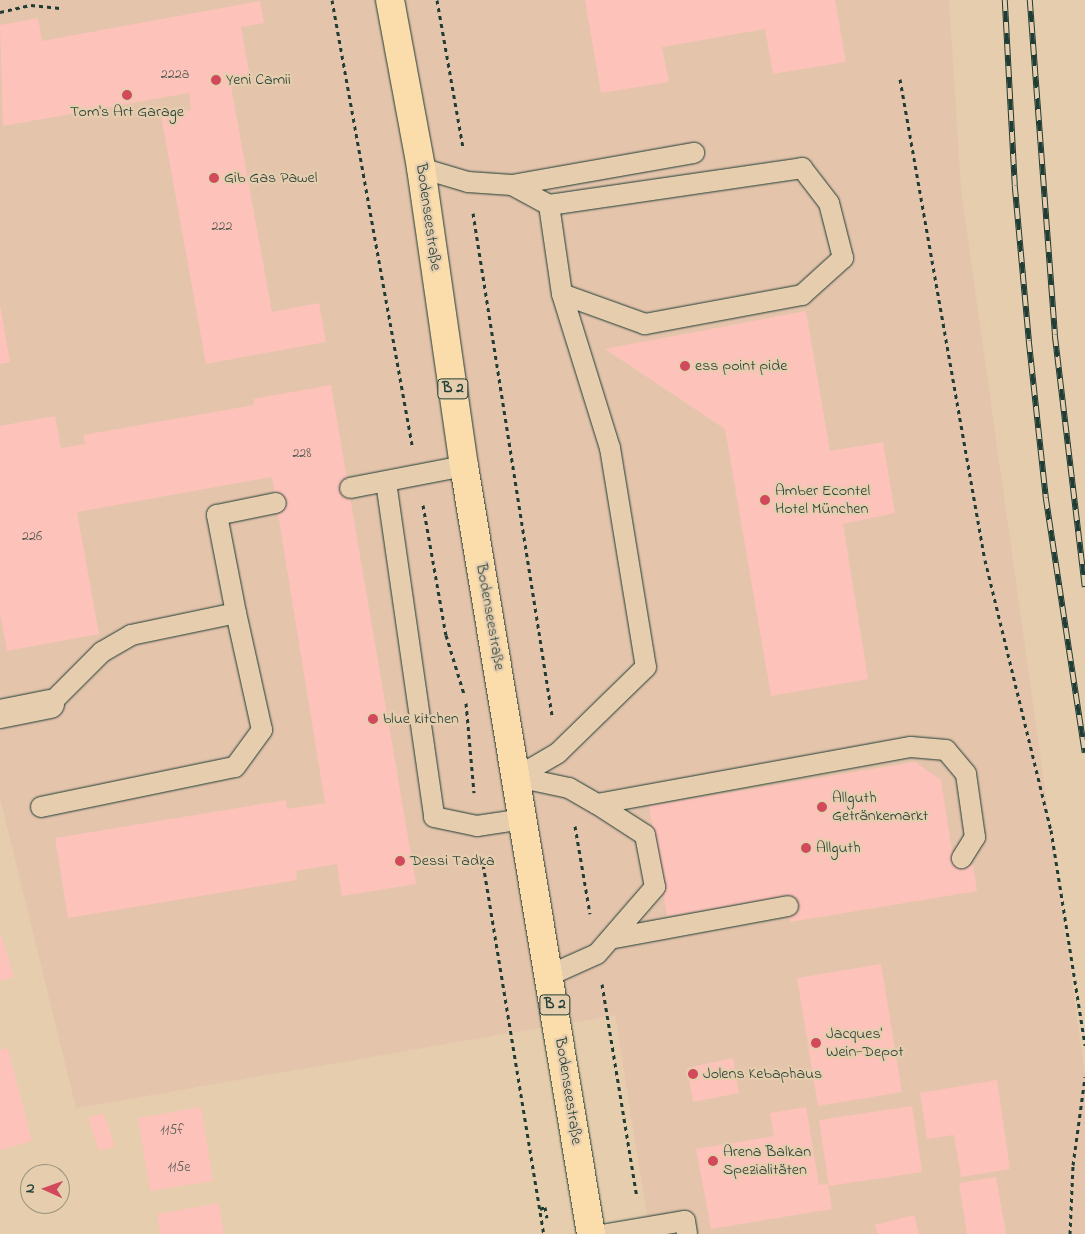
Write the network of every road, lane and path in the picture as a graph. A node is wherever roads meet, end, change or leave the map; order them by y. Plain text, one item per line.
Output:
1 (332, 0) edge
2 (390, 0) edge
3 (437, 0) edge
4 (60, 8) dead end
5 (0, 12) edge
6 (900, 79) dead end
7 (694, 153) dead end
8 (421, 168) junction
9 (468, 182) junction
10 (512, 185) junction
11 (548, 205) junction
12 (562, 294) junction
13 (464, 466) junction
14 (418, 474) junction
15 (386, 482) junction
16 (350, 488) dead end
17 (276, 503) dead end
18 (236, 614) junction
19 (50, 704) joint
20 (0, 714) edge
21 (558, 753) junction
22 (518, 777) junction
23 (569, 788) junction
24 (597, 804) junction
25 (41, 807) dead end
26 (524, 819) junction
27 (477, 826) junction
28 (962, 858) dead end
29 (788, 906) dead end
30 (614, 938) junction
31 (597, 954) junction
32 (550, 975) junction
33 (1085, 1045) edge
34 (1085, 1077) edge
35 (540, 1209) junction
36 (547, 1218) dead end
37 (643, 1228) junction
38 (544, 1234) edge
39 (591, 1234) edge
40 (607, 1234) edge
41 (687, 1234) edge
42 (1070, 1234) edge

1 - 14 path
2 - 8 main road, Bodenseestraße / B 2
3 - 9 path
4 - 5 path
6 - 33 path
7 - 10 lane
8 - 9 lane
8 - 13 main road, Bodenseestraße / B 2
9 - 10 lane
9 - 21 path
10 - 11 lane
11 - 12 lane
11 - 12 lane
12 - 21 lane
13 - 14 lane
13 - 22 main road, Bodenseestraße / B 2
14 - 15 lane
14 - 27 path
15 - 16 lane
15 - 27 lane
17 - 18 lane
18 - 19 lane
18 - 25 lane
19 - 20 street
21 - 22 lane
22 - 23 lane
22 - 26 main road, Bodenseestraße / B 2
23 - 24 lane
23 - 31 path
24 - 28 lane
24 - 30 lane
26 - 27 lane
26 - 32 main road, Bodenseestraße / B 2
27 - 35 path
29 - 30 lane
30 - 31 lane
31 - 32 lane
31 - 37 path
32 - 39 main road, Bodenseestraße / B 2
34 - 42 path
35 - 36 path
35 - 38 path
37 - 40 lane
37 - 41 lane

